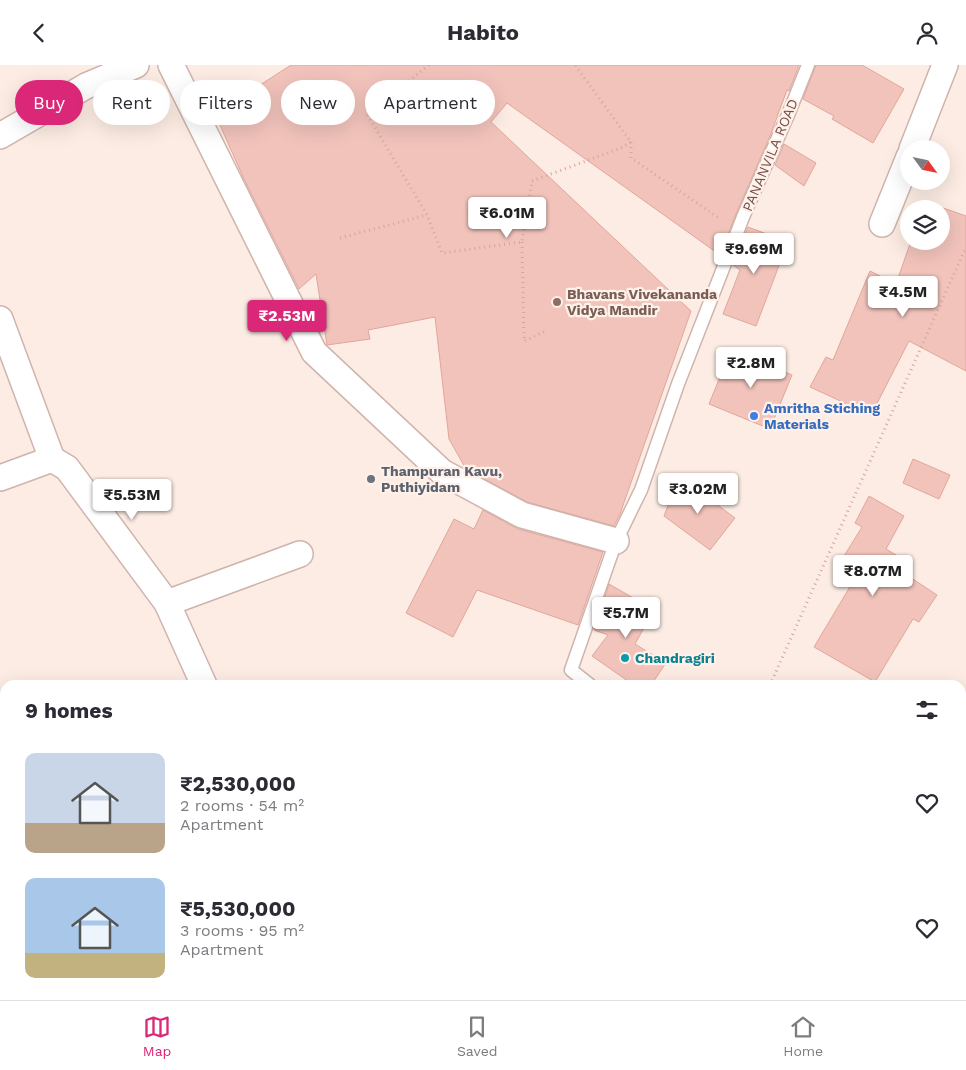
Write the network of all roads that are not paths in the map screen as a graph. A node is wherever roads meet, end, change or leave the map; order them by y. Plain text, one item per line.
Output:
1 (136, 65) edge
2 (171, 65) edge
3 (808, 65) edge
4 (945, 65) edge
5 (0, 136) edge
6 (916, 140) edge
7 (900, 179) edge
8 (882, 224) dead end
9 (0, 319) edge
10 (52, 459) junction
11 (0, 478) edge
12 (616, 541) junction
13 (300, 553) dead end
14 (167, 603) junction
15 (202, 680) edge
16 (584, 680) edge

1 - 5 street
2 - 12 street
3 - 12 lane, PANANVILA ROAD
4 - 6 street
7 - 8 street
9 - 10 street
10 - 11 street
10 - 14 street
12 - 16 lane, PANANVILA ROAD
13 - 14 street
14 - 15 street

